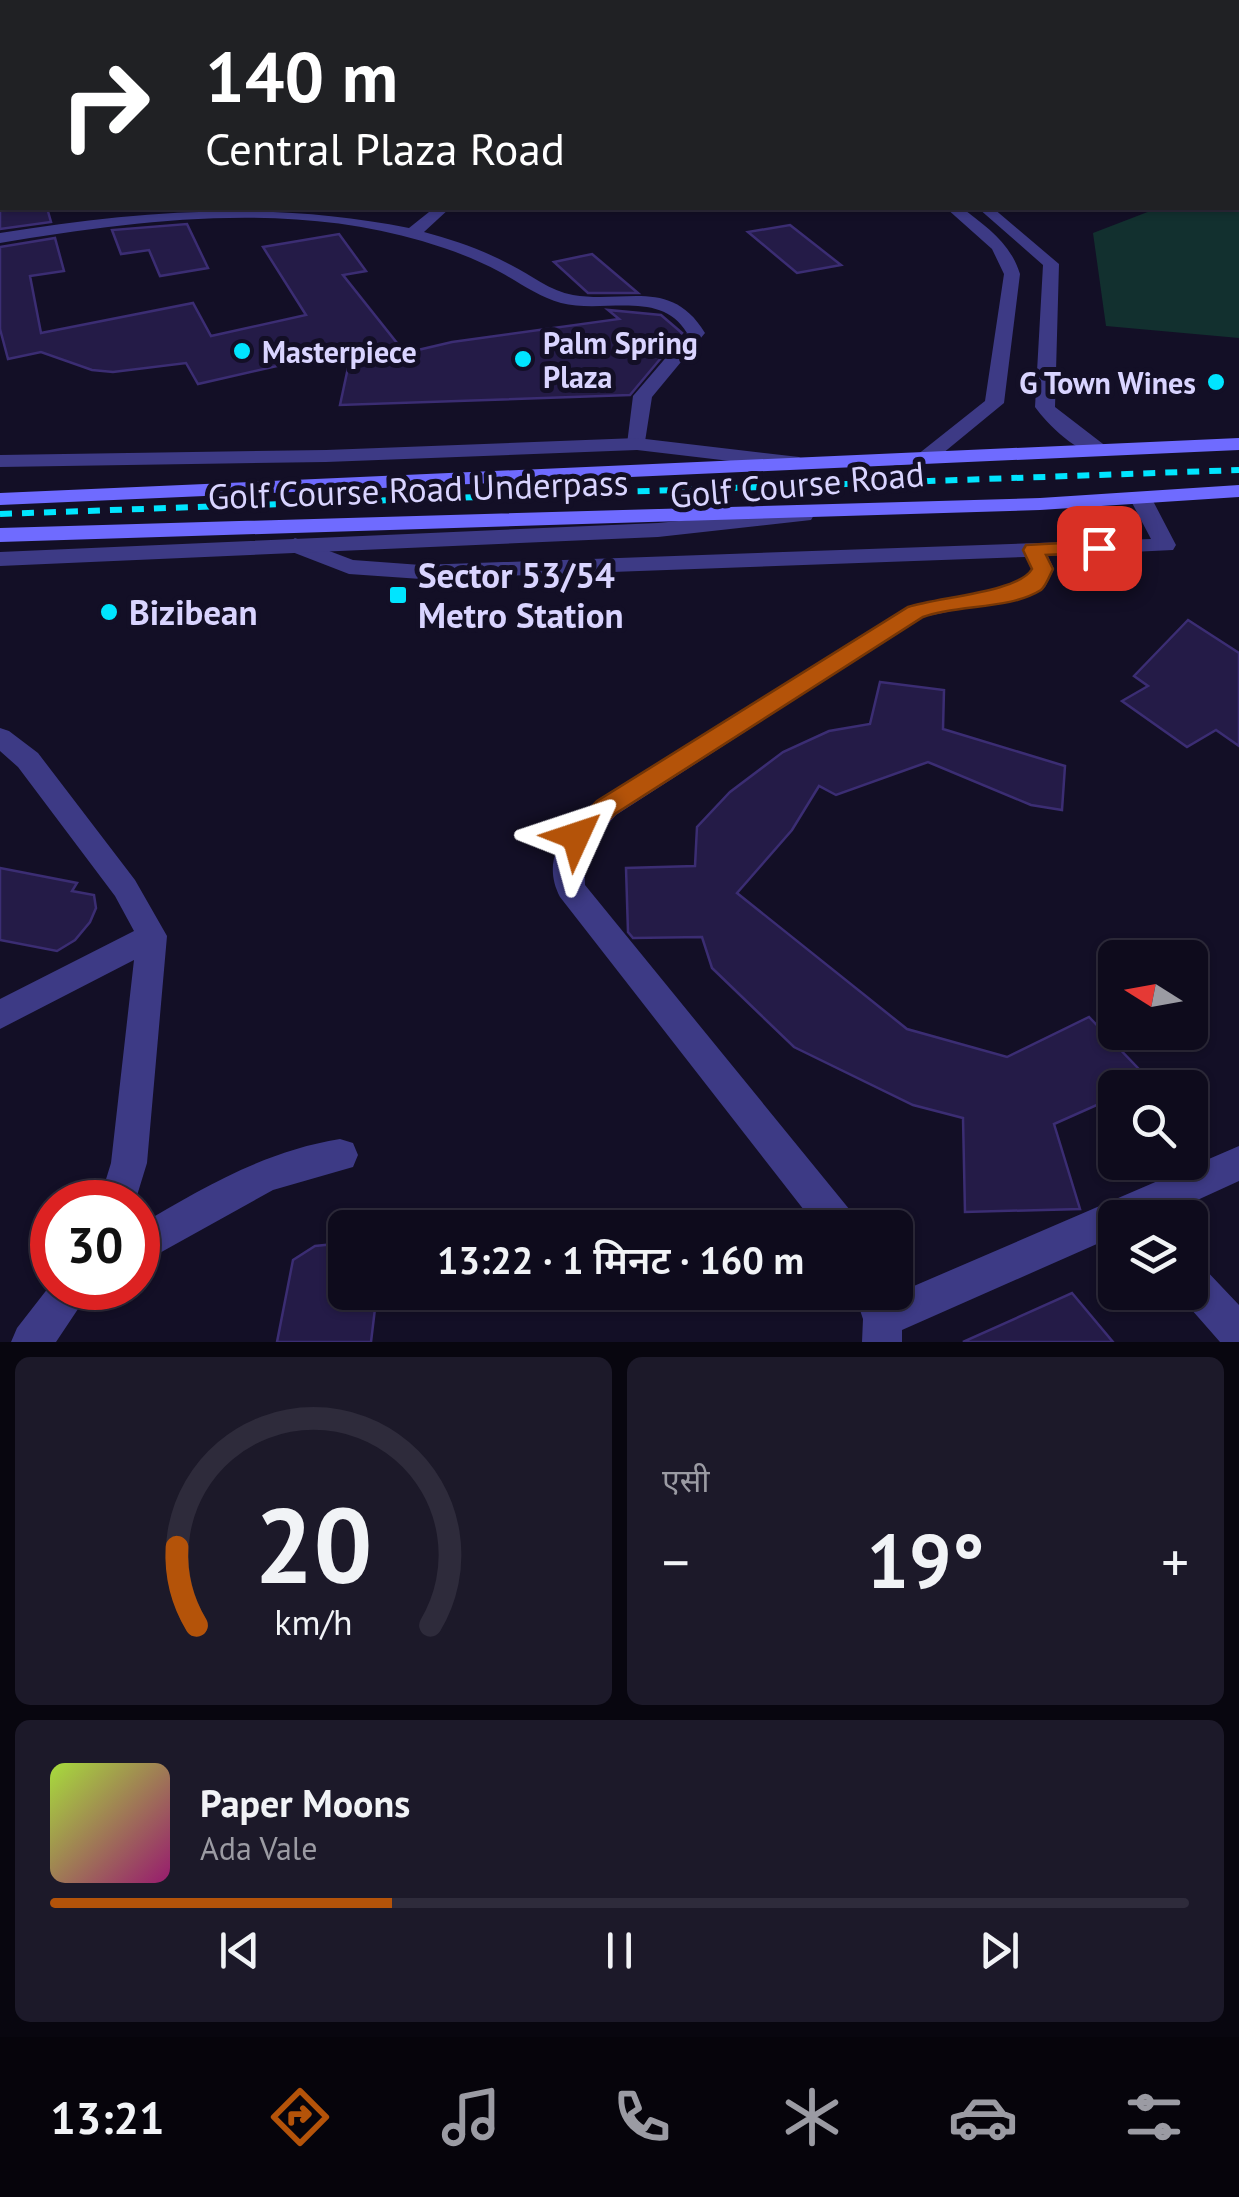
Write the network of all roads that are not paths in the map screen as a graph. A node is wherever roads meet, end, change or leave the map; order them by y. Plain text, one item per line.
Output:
1 (107, 210) edge
2 (217, 210) edge
3 (239, 210) edge
4 (441, 210) edge
5 (955, 210) edge
6 (986, 210) edge
7 (122, 221) junction
8 (413, 233) junction
9 (0, 238) edge
10 (1020, 396) junction
11 (638, 444) junction
12 (1239, 444) edge
13 (1100, 451) junction
14 (924, 459) junction
15 (0, 461) edge
16 (810, 465) junction
17 (1239, 491) edge
18 (0, 498) edge
19 (1141, 499) junction
20 (838, 511) junction
21 (0, 535) edge
22 (295, 545) junction
23 (1025, 550) junction
24 (0, 560) edge
25 (0, 737) edge
26 (152, 936) junction
27 (0, 1015) edge
28 (340, 1154) dead end
29 (1239, 1163) edge
30 (124, 1180) edge
31 (1154, 1200) edge
32 (827, 1210) edge
33 (1098, 1226) edge
34 (160, 1235) edge
35 (1208, 1300) edge
36 (56, 1310) edge
37 (880, 1318) edge
38 (1239, 1334) edge
39 (32, 1342) edge

1 - 7 street
2 - 7 street
3 - 8 street
4 - 8 street
5 - 10 street
6 - 10 street
7 - 9 street
8 - 11 street
10 - 13 street
10 - 14 street
11 - 15 street, Golf Course Road
11 - 16 street, Golf Course Road
12 - 13 main road, Golf Course Road
13 - 14 main road, Golf Course Road
14 - 16 main road, Golf Course Road
16 - 18 main road, Golf Course Road Underpass
17 - 19 main road, Golf Course Road
19 - 20 main road, Golf Course Road
19 - 23 street
20 - 21 main road, Golf Course Road Underpass
20 - 22 street, Golf Course Road
22 - 23 street
22 - 24 street, Golf Course Road
23 - 32 street
25 - 26 street
26 - 27 street
26 - 30 street
28 - 34 street
29 - 31 street
33 - 37 street
35 - 38 street
36 - 39 street

